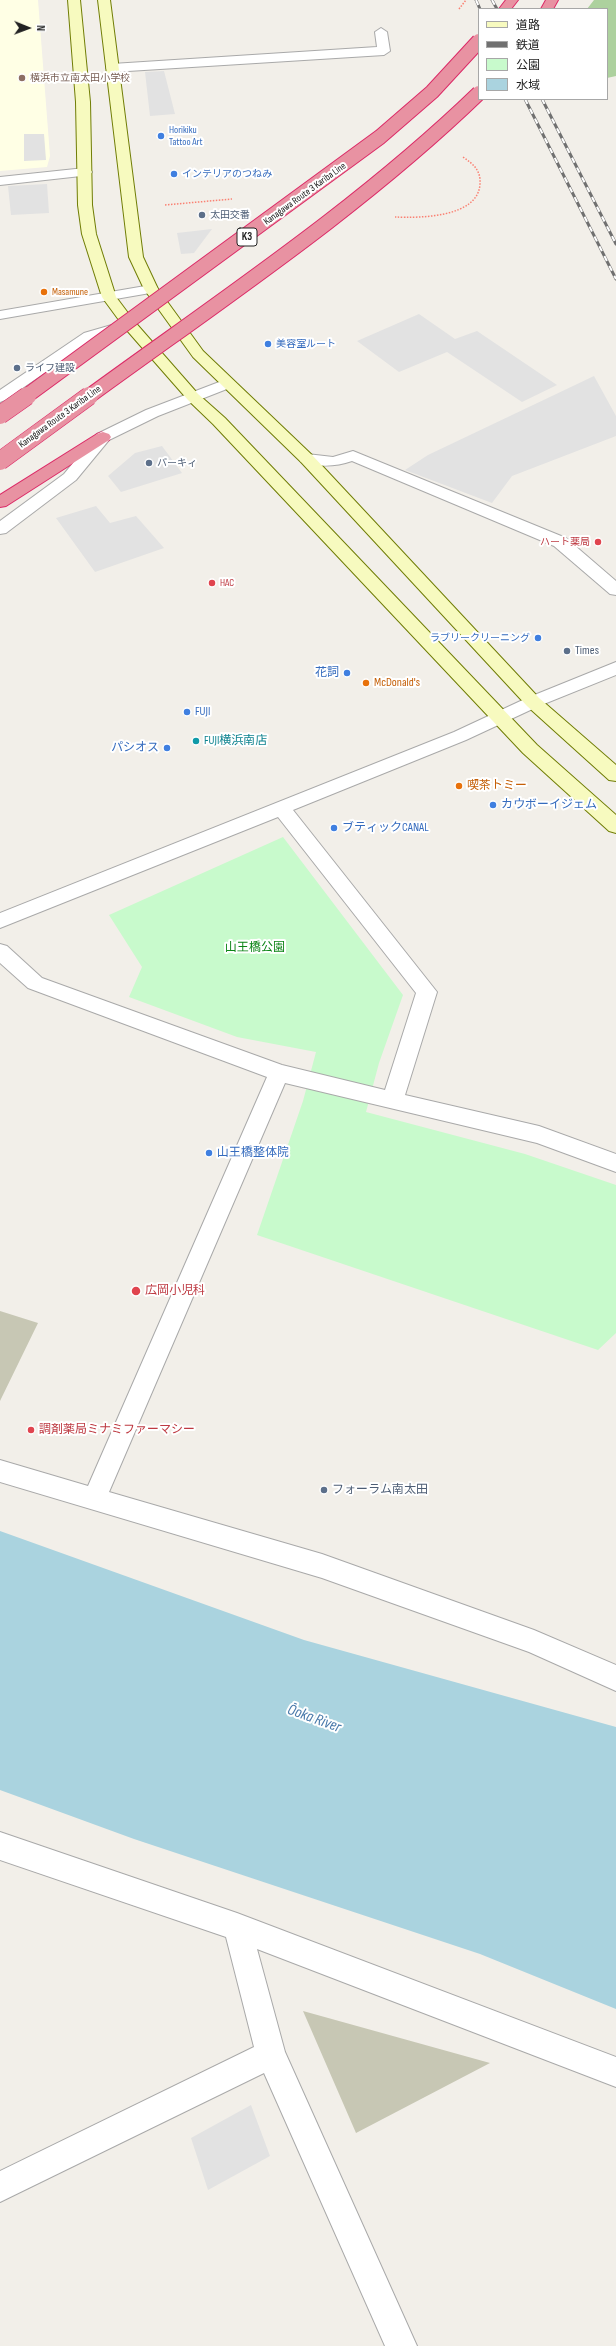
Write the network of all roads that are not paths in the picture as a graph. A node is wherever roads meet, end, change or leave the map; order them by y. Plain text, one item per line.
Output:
1 (74, 0) edge
2 (104, 0) edge
3 (512, 0) edge
4 (506, 8) edge
5 (381, 32) dead end
6 (478, 42) edge
7 (112, 68) junction
8 (478, 94) edge
9 (85, 172) junction
10 (0, 181) edge
11 (151, 289) junction
12 (109, 297) junction
13 (0, 315) edge
14 (129, 324) junction
15 (226, 384) junction
16 (0, 397) edge
17 (193, 397) junction
18 (0, 415) edge
19 (103, 437) junction
20 (307, 459) junction
21 (0, 461) edge
22 (4, 499) edge
23 (0, 528) edge
24 (616, 590) edge
25 (616, 668) edge
26 (533, 702) junction
27 (500, 717) junction
28 (616, 775) edge
29 (281, 808) junction
30 (616, 826) edge
31 (0, 921) edge
32 (0, 951) edge
33 (278, 1073) junction
34 (393, 1100) junction
35 (616, 1163) edge
36 (0, 1471) edge
37 (94, 1499) junction
38 (616, 1678) edge
39 (0, 1846) edge
40 (237, 1927) junction
41 (272, 2054) junction
42 (616, 2072) edge
43 (0, 2188) edge
44 (401, 2346) edge

1 - 9 main road
2 - 7 main road
3 - 4 highway
5 - 7 street
6 - 18 highway, Kanagawa Route 3 Kariba Line / K3, bridge
7 - 11 main road
8 - 21 highway, Kanagawa Route 3 Kariba Line, bridge
9 - 10 street
9 - 12 main road
11 - 12 street
11 - 15 main road
12 - 13 street
12 - 14 main road
14 - 16 street
14 - 17 main road
15 - 17 street
15 - 20 main road
17 - 19 street
17 - 27 main road
19 - 22 highway
19 - 23 street
20 - 24 street
20 - 26 main road
25 - 26 street
26 - 27 street
26 - 28 main road
27 - 29 street
27 - 30 main road
29 - 31 street
29 - 34 street
32 - 33 street
33 - 34 street
33 - 37 street
34 - 35 street
36 - 37 street
37 - 38 street
39 - 40 street
40 - 41 street
40 - 42 street
41 - 43 street
41 - 44 street

